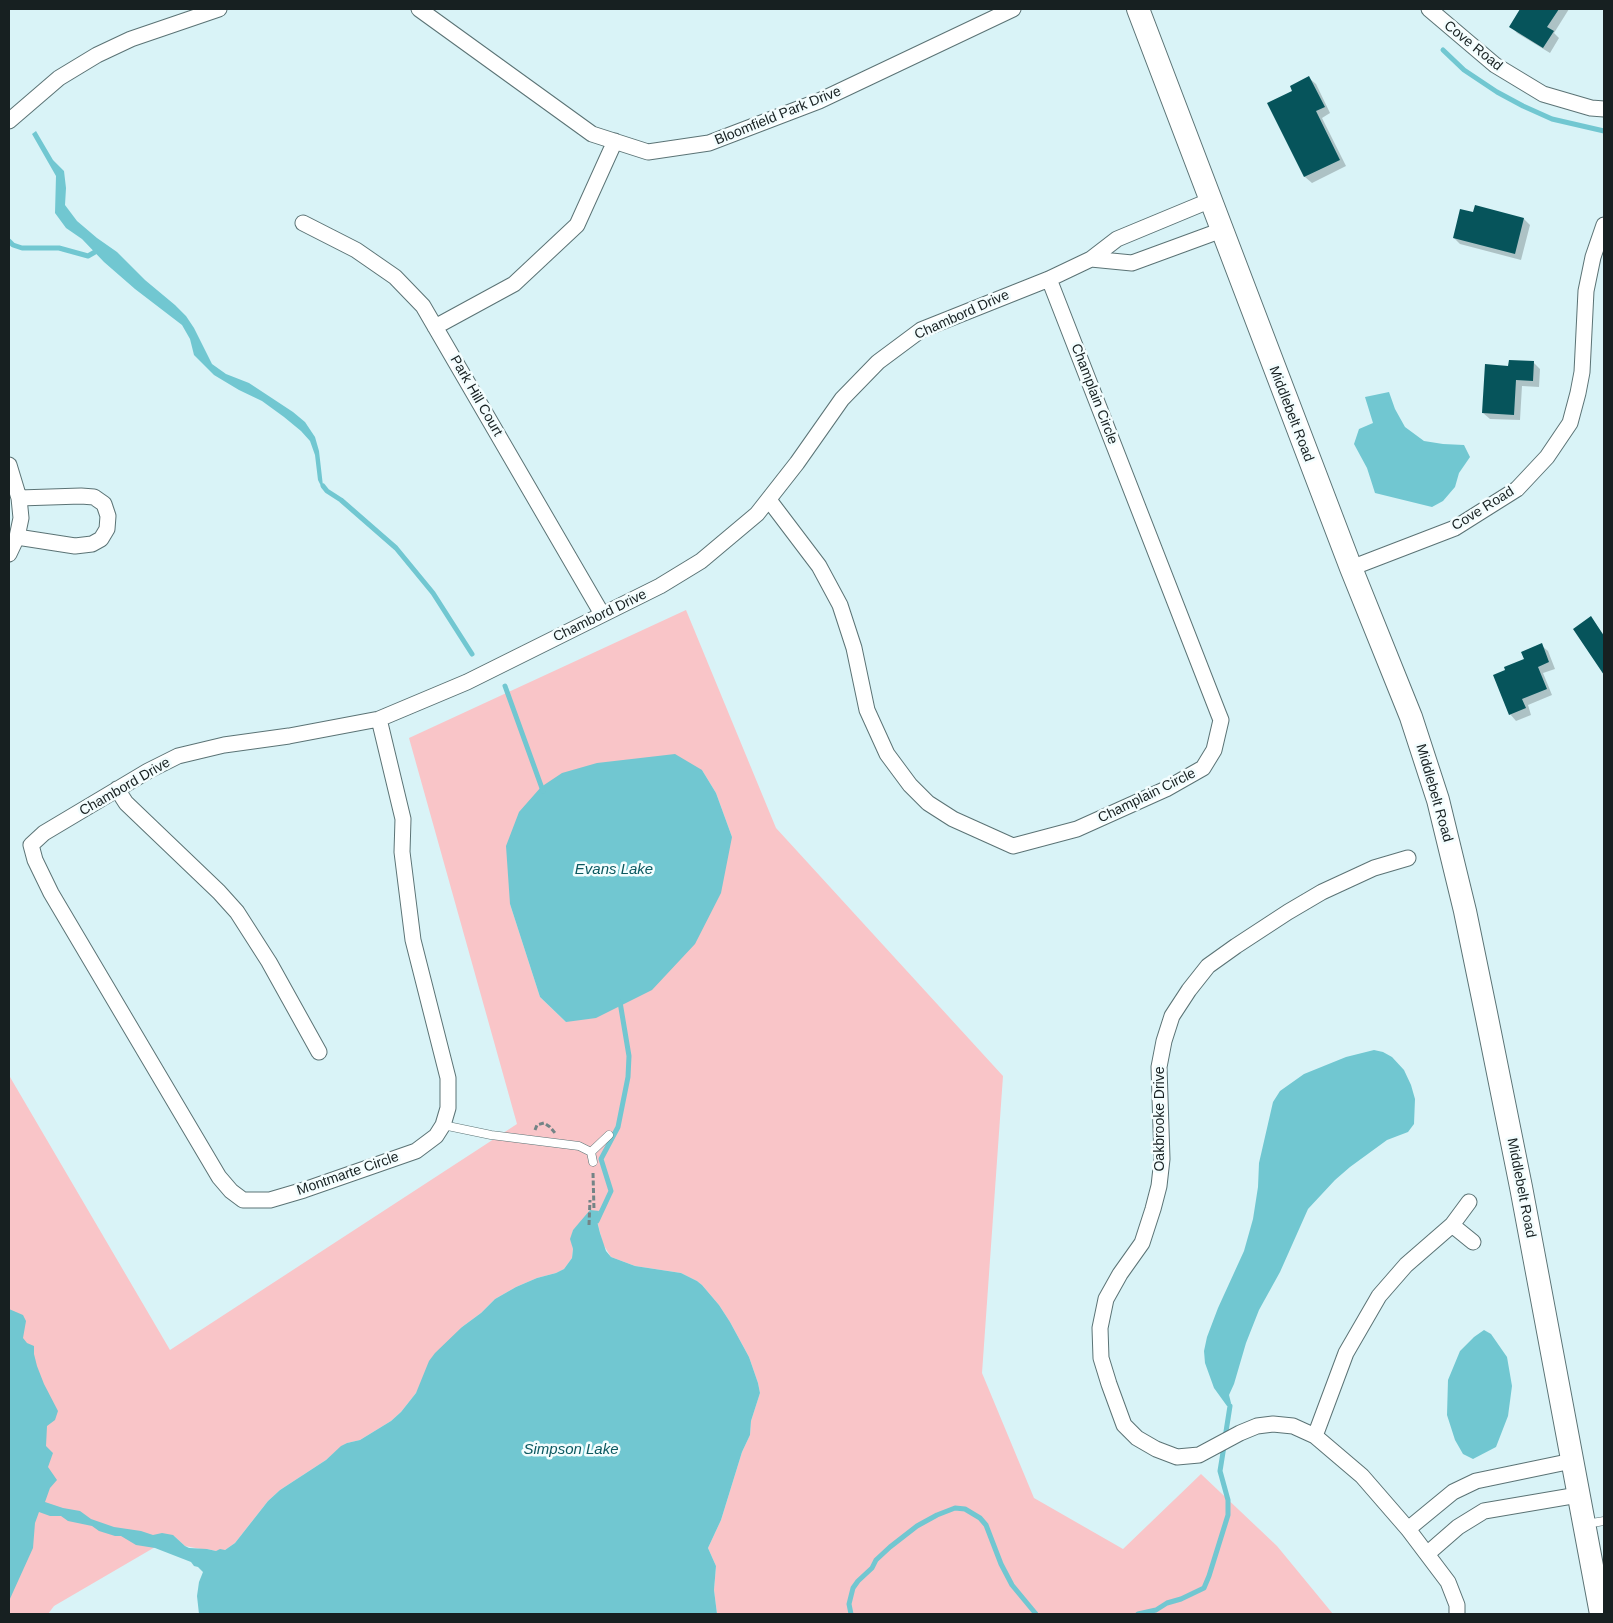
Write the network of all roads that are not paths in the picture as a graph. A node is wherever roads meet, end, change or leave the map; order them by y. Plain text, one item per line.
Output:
1 (219, 9) edge
2 (419, 9) edge
3 (1013, 9) edge
4 (1138, 9) edge
5 (1429, 9) edge
6 (1604, 109) edge
7 (9, 121) edge
8 (615, 141) junction
9 (1211, 200) junction
10 (303, 223) dead end
11 (1604, 225) edge
12 (1222, 230) junction
13 (1090, 259) junction
14 (1049, 279) junction
15 (435, 327) junction
16 (9, 465) edge
17 (20, 498) junction
18 (769, 500) junction
19 (17, 537) junction
20 (9, 554) edge
21 (1350, 568) junction
22 (602, 614) junction
23 (379, 719) junction
24 (117, 789) junction
25 (31, 845) joint
26 (1408, 858) dead end
27 (319, 1052) dead end
28 (443, 1125) junction
29 (609, 1136) dead end
30 (592, 1152) junction
31 (593, 1162) road end
32 (1469, 1202) dead end
33 (1452, 1224) junction
34 (1473, 1242) dead end
35 (1315, 1436) junction
36 (1572, 1461) junction
37 (1578, 1496) junction
38 (1594, 1523) edge
39 (1408, 1529) junction
40 (1427, 1554) junction
41 (1456, 1614) edge
42 (1601, 1614) edge

1 - 7 street
2 - 8 street, Bloomfield Park Drive
3 - 8 street, Bloomfield Park Drive
4 - 9 street, Middlebelt Road
5 - 6 street, Cove Road
8 - 15 street
9 - 12 street, Middlebelt Road
9 - 13 street, Chambord Drive
10 - 15 street, Park Hill Court
11 - 21 street, Cove Road
12 - 13 street
12 - 21 street, Middlebelt Road
13 - 14 street, Chambord Drive
14 - 18 street, Chambord Drive
14 - 18 street, Champlain Circle
15 - 22 street, Park Hill Court
16 - 17 street
17 - 19 street
17 - 19 street
18 - 22 street, Chambord Drive
19 - 20 street
21 - 36 street, Middlebelt Road
22 - 23 street, Chambord Drive
23 - 24 street, Chambord Drive
23 - 28 street
24 - 25 street, Chambord Drive
24 - 27 street
25 - 28 street, Montmarte Circle
26 - 35 street, Oakbrooke Drive
28 - 30 lane
29 - 30 lane
30 - 31 lane
32 - 33 street
33 - 34 street
33 - 35 street
35 - 39 street, Oakbrooke Drive
36 - 37 street, Middlebelt Road
36 - 39 street
37 - 38 street, Middlebelt Road
37 - 40 street
38 - 42 street, Middlebelt Road
39 - 40 street, Oakbrooke Drive
40 - 41 street, Oakbrooke Drive

